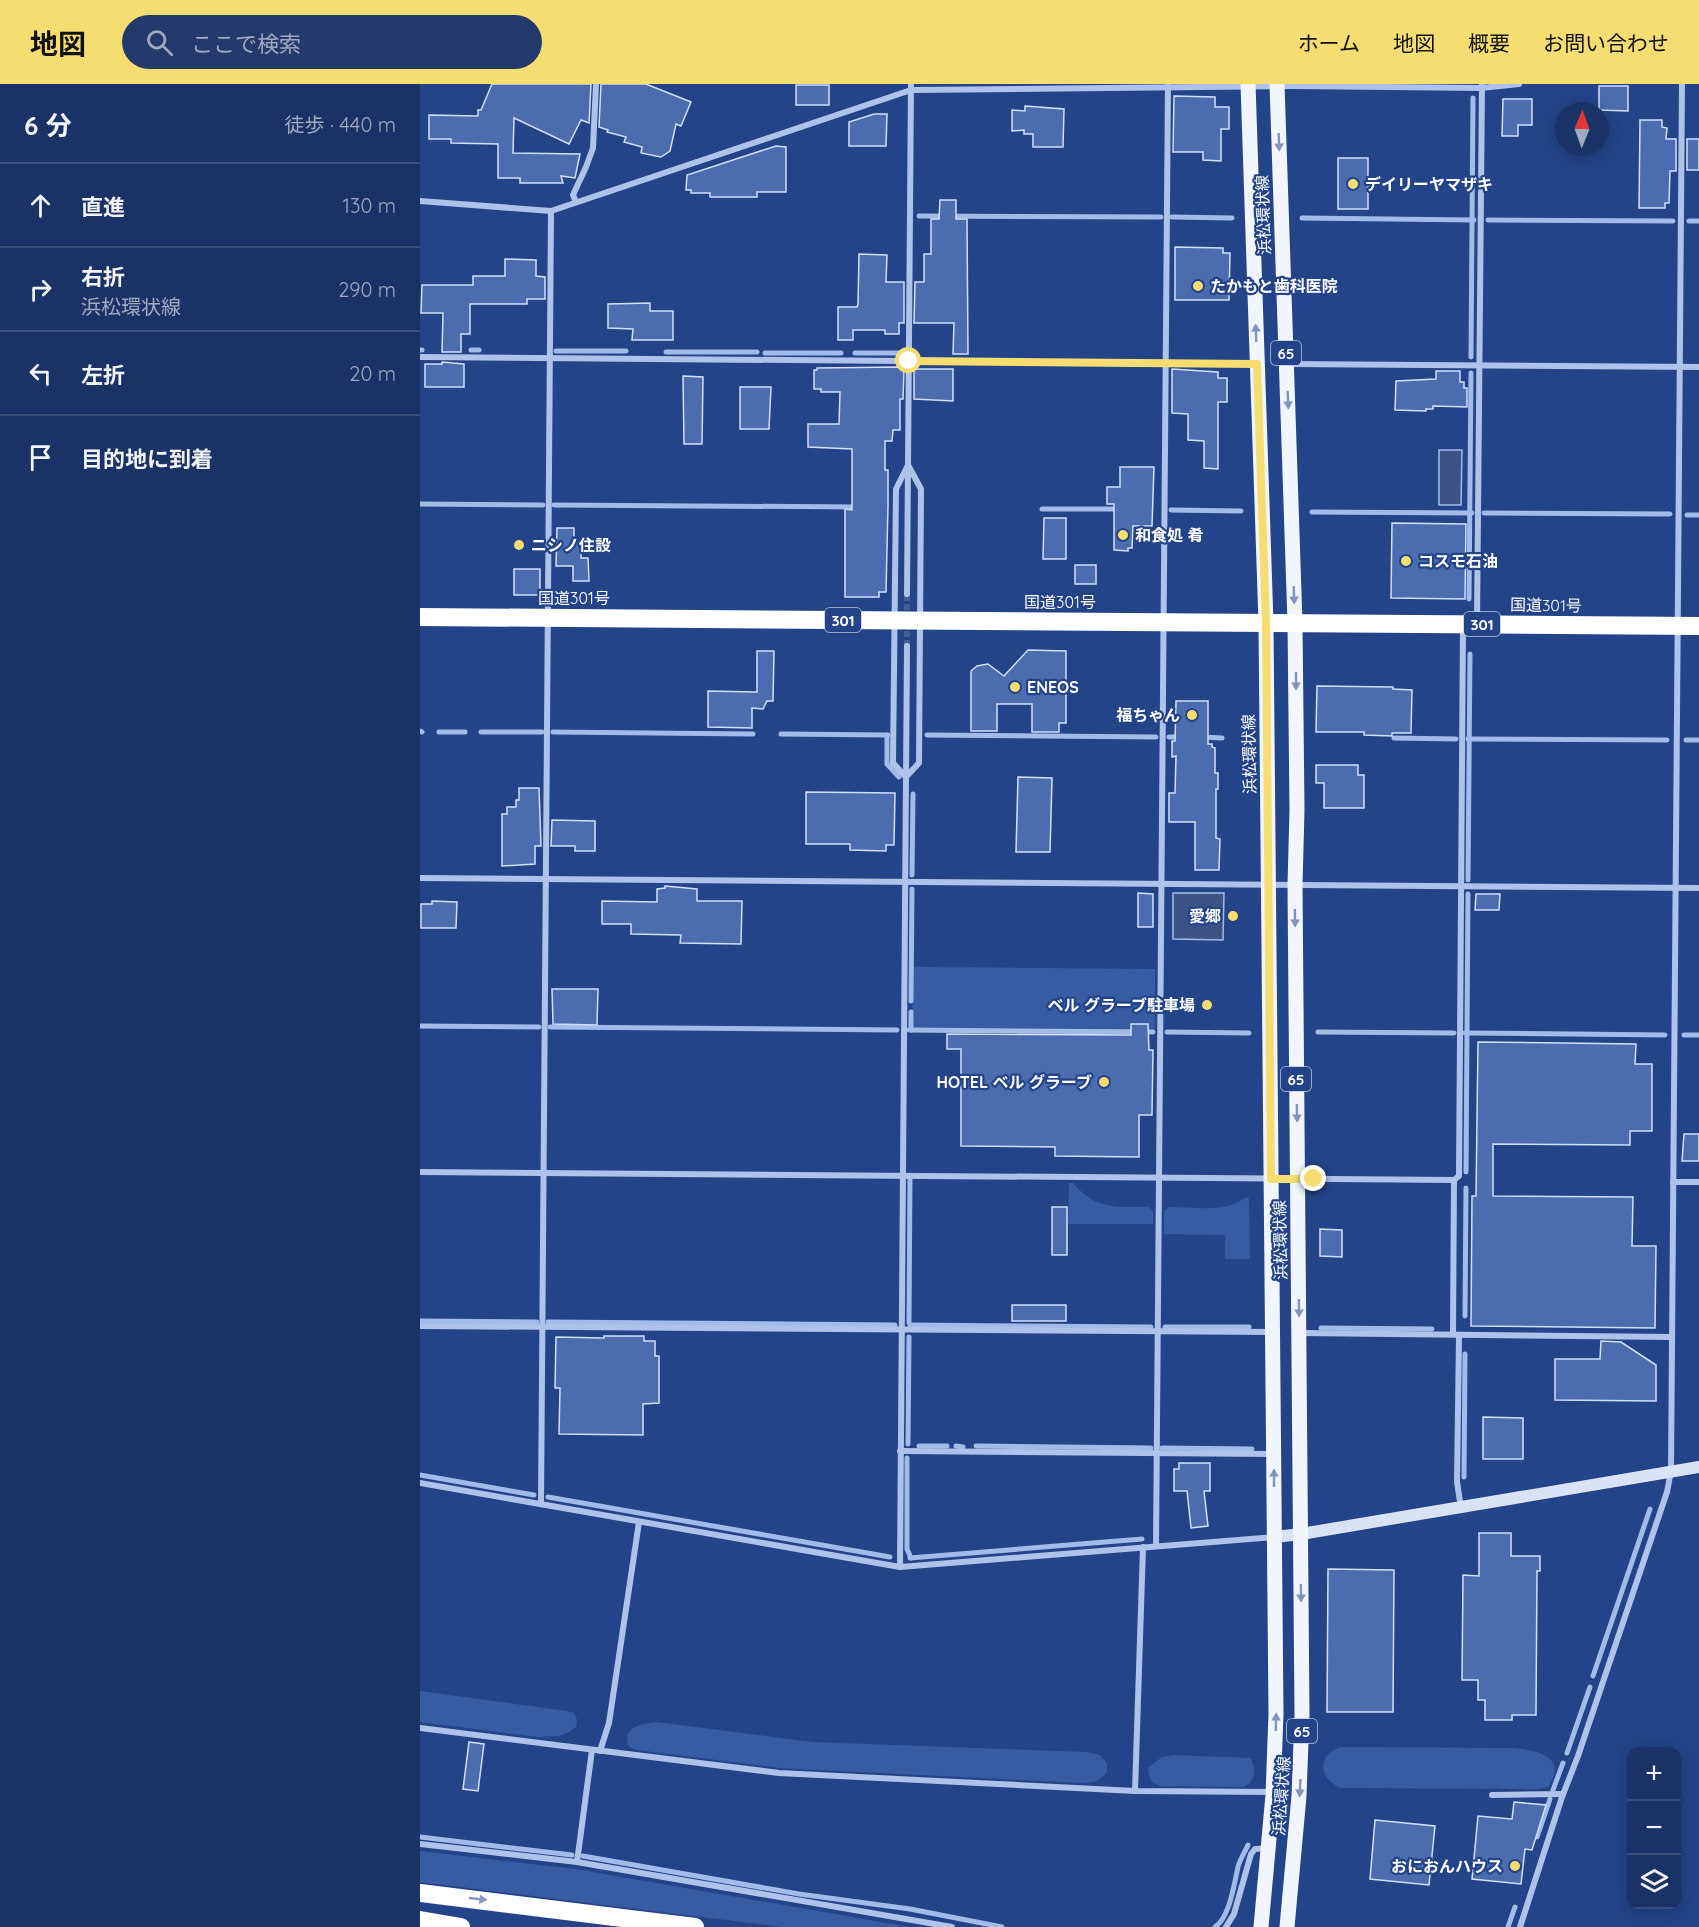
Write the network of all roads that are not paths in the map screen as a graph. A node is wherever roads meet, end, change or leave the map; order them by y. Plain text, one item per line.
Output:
1 (596, 84) edge
2 (1519, 84) edge
3 (1682, 84) edge
4 (1277, 85) edge
5 (1091, 86) edge
6 (1168, 86) edge
7 (1248, 86) edge
8 (1482, 86) edge
9 (911, 87) edge
10 (420, 201) edge
11 (576, 202) junction
12 (551, 211) junction
13 (420, 357) edge
14 (550, 358) junction
15 (909, 361) junction
16 (1166, 363) junction
17 (1257, 364) junction
18 (1286, 364) junction
19 (1479, 365) junction
20 (1680, 367) junction
21 (1699, 367) edge
22 (908, 465) junction
23 (907, 594) tunnel mouth
24 (420, 616) edge
25 (548, 618) junction
26 (895, 620) junction
27 (920, 620) junction
28 (1163, 622) junction
29 (1266, 623) junction
30 (1295, 623) junction
31 (1470, 624) junction
32 (1678, 626) junction
33 (1699, 626) edge
34 (907, 646) tunnel mouth
35 (906, 777) junction
36 (420, 878) edge
37 (546, 879) junction
38 (905, 882) junction
39 (1161, 884) junction
40 (1268, 885) junction
41 (1294, 885) junction
42 (1461, 887) junction
43 (1676, 888) junction
44 (1699, 888) edge
45 (420, 1172) edge
46 (544, 1173) junction
47 (903, 1176) junction
48 (1159, 1178) junction
49 (1271, 1179) junction
50 (1297, 1179) junction
51 (1454, 1180) junction
52 (1673, 1182) junction
53 (1699, 1182) edge
54 (420, 1326) edge
55 (542, 1327) junction
56 (902, 1330) junction
57 (1158, 1332) junction
58 (1272, 1332) junction
59 (1299, 1333) junction
60 (1456, 1335) junction
61 (1672, 1337) junction
62 (900, 1451) junction
63 (1157, 1453) junction
64 (1274, 1454) junction
65 (1699, 1467) edge
66 (1671, 1472) junction
67 (420, 1483) edge
68 (541, 1504) junction
69 (1461, 1508) junction
70 (639, 1522) junction
71 (1301, 1534) junction
72 (1275, 1537) junction
73 (1156, 1546) junction
74 (1143, 1547) junction
75 (900, 1567) junction
76 (420, 1728) edge
77 (591, 1750) junction
78 (600, 1751) junction
79 (1135, 1791) junction
80 (1273, 1792) junction
81 (1563, 1794) junction
82 (1492, 1796) dead end
83 (420, 1844) edge
84 (1269, 1848) junction
85 (577, 1862) junction
86 (420, 1893) edge
87 (420, 1920) edge
88 (461, 1927) edge
89 (695, 1927) edge
90 (952, 1927) edge
91 (1226, 1927) edge
92 (1261, 1927) edge
93 (1287, 1927) edge
94 (1520, 1927) edge

1 - 11 street
2 - 8 street
3 - 20 street
4 - 7 street
4 - 8 street
4 -> 18 main road, 浜松環状線 / 65
5 - 6 street
5 - 9 street
6 - 7 street
6 - 16 street
17 -> 7 main road, 浜松環状線 / 65
8 - 19 street
9 - 11 street
9 - 15 street
10 - 12 street
11 - 12 street
12 - 14 street
13 - 14 street
14 - 15 street
14 - 25 street
15 - 16 street
15 - 22 street
16 - 17 street
16 - 28 street
17 - 29 main road, 浜松環状線 / 65
18 - 19 street
18 -> 30 main road, 浜松環状線 / 65
19 - 20 street
19 - 31 street
20 - 21 street
20 - 32 street
22 - 23 street
22 - 26 street
22 - 27 street
24 - 25 highway, 国道301号 / 301
25 - 26 highway, 国道301号 / 301
25 - 37 street
26 - 27 highway, 国道301号 / 301
26 - 35 street
27 - 28 highway, 国道301号 / 301
27 - 35 street
28 - 29 highway, 国道301号 / 301
28 - 39 street
29 - 30 highway, 国道301号 / 301
29 - 40 main road, 浜松環状線 / 65
30 - 31 highway, 国道301号 / 301
30 -> 41 main road, 浜松環状線 / 65
31 - 32 highway, 国道301号 / 301
31 - 42 street
32 - 33 highway, 国道301号 / 301
32 - 43 street
34 - 35 street
35 - 38 street
36 - 37 street
37 - 38 street
37 - 46 street
38 - 39 street
38 - 47 street
39 - 40 street
39 - 48 street
40 - 41 street
40 - 49 main road, 浜松環状線 / 65
41 - 42 street
41 -> 50 main road, 浜松環状線 / 65
42 - 43 street
42 - 51 street
43 - 44 street
43 - 52 street
45 - 46 street
46 - 47 street
46 - 55 street
47 - 48 street
47 - 56 street
48 - 49 street
48 - 57 street
49 - 50 street
49 - 58 main road, 浜松環状線 / 65
50 - 51 street
50 -> 59 main road, 浜松環状線 / 65
51 - 60 street
52 - 53 street
52 - 61 street
54 - 55 street
55 - 56 street
55 - 68 street
56 - 57 street
56 - 62 street
57 - 58 street
57 - 63 street
58 - 64 main road, 浜松環状線 / 65
59 - 60 street
59 - 71 main road, 浜松環状線 / 65
60 - 61 street
60 - 69 street
61 - 66 street
62 - 63 street
62 - 75 street
63 - 64 street
63 - 73 street
72 -> 64 main road, 浜松環状線 / 65
65 - 66 street
66 - 69 street
66 - 81 street
67 - 68 street
68 - 70 street
69 - 71 street
70 - 75 street
70 - 78 street
71 - 72 street
71 -> 93 main road, 浜松環状線 / 65
72 - 73 street
80 -> 72 main road, 浜松環状線 / 65
73 - 74 street
74 - 75 street
74 - 79 street
76 - 77 street
77 - 78 street
77 - 85 street
78 - 79 street
79 - 80 street
80 - 84 main road, 浜松環状線 / 65
81 - 82 street
81 - 94 street
83 - 85 street
84 - 91 street
84 - 92 main road, 浜松環状線 / 65
85 - 90 street
86 -> 89 highway
87 - 88 highway

